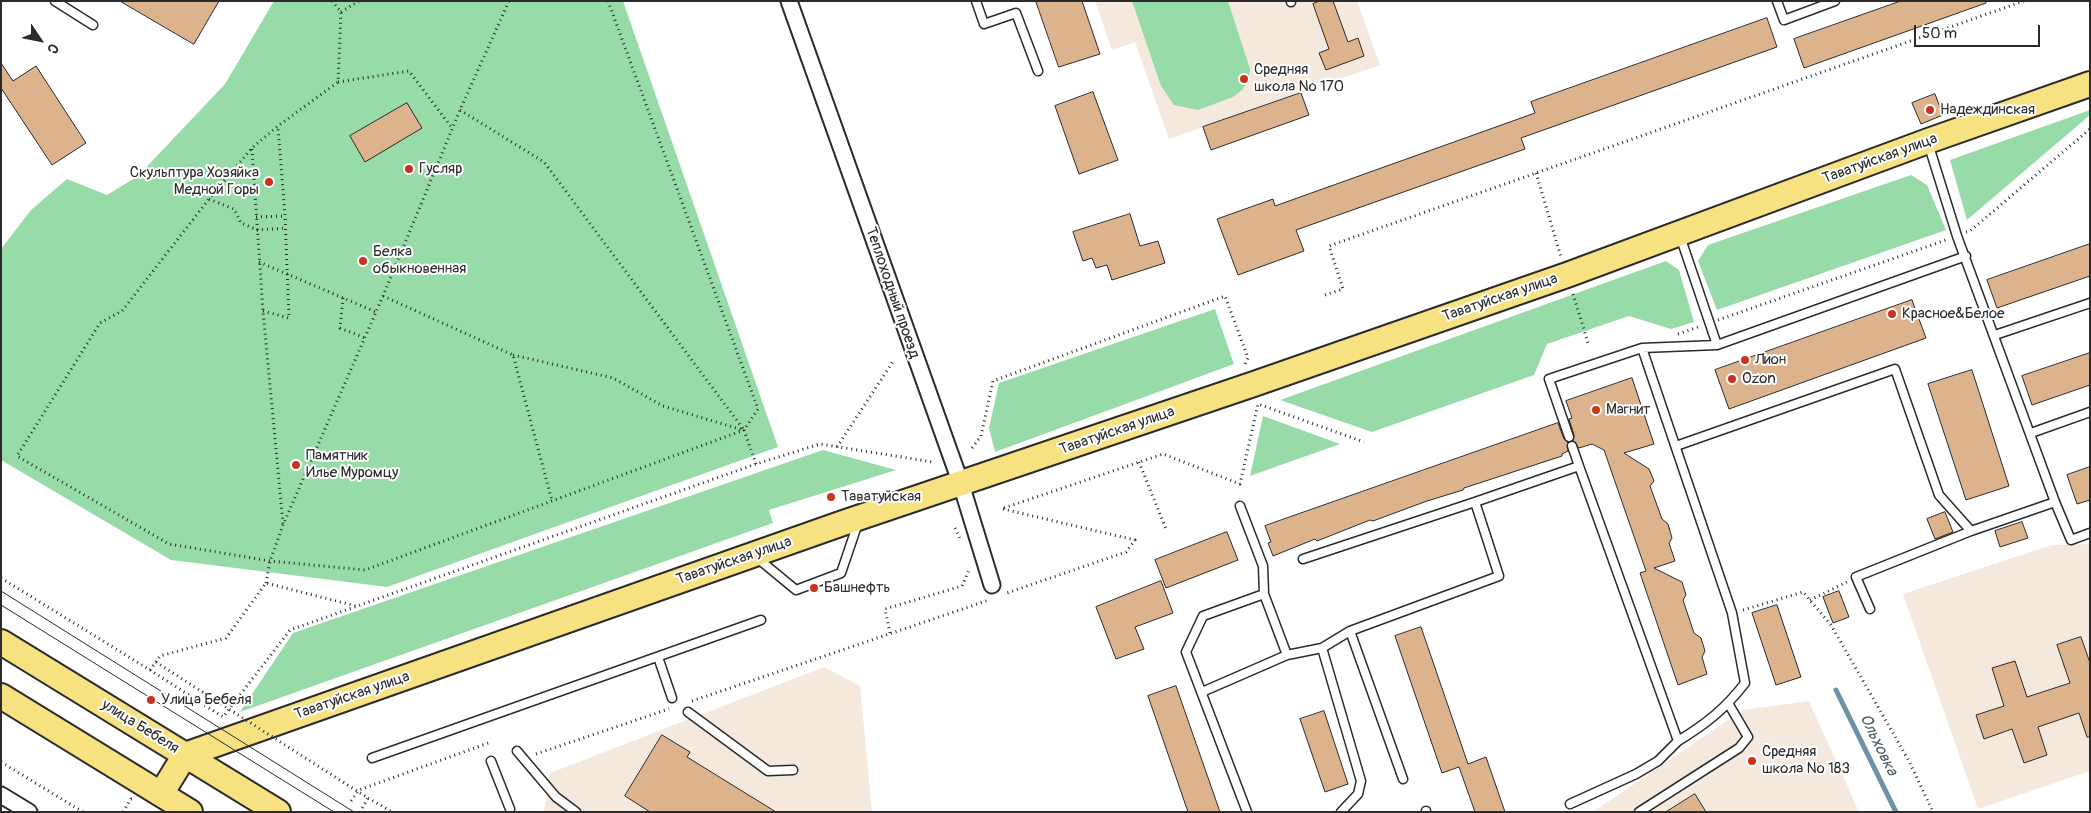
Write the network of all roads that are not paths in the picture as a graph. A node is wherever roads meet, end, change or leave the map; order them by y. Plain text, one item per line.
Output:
1 (55, 1) edge
2 (789, 1) edge
3 (976, 1) edge
4 (1777, 1) edge
5 (1835, 1) edge
6 (93, 25) dead end
7 (1038, 71) dead end
8 (2090, 84) edge
9 (1928, 141) junction
10 (1679, 234) junction
11 (1966, 256) junction
12 (2090, 303) edge
13 (1995, 335) junction
14 (1717, 345) junction
15 (1642, 348) junction
16 (2090, 412) edge
17 (2031, 433) junction
18 (1569, 437) dead end
19 (1572, 446) dead end
20 (1676, 446) junction
21 (1579, 466) junction
22 (961, 484) junction
23 (1475, 502) junction
24 (2055, 502) junction
25 (1240, 506) dead end
26 (860, 517) junction
27 (1971, 531) junction
28 (2090, 533) edge
29 (753, 554) junction
30 (1303, 559) dead end
31 (995, 593) road end
32 (1264, 594) junction
33 (1870, 609) dead end
34 (761, 620) dead end
35 (1350, 631) junction
36 (1, 642) edge
37 (1322, 648) junction
38 (1287, 655) junction
39 (658, 657) junction
40 (1202, 692) junction
41 (1, 696) edge
42 (672, 698) dead end
43 (1728, 703) junction
44 (688, 712) dead end
45 (1678, 741) junction
46 (517, 751) dead end
47 (185, 755) junction
48 (372, 758) dead end
49 (491, 761) dead end
50 (793, 770) dead end
51 (1403, 779) dead end
52 (161, 794) junction
53 (1, 795) edge
54 (1570, 804) dead end
55 (510, 809) dead end
56 (29, 812) edge
57 (190, 812) edge
58 (278, 812) edge
59 (576, 812) edge
60 (1247, 812) edge
61 (1341, 812) edge
62 (1639, 812) edge

1 - 6 lane
2 - 22 street, Теплоходный проезд
3 - 7 lane
4 - 5 lane
8 - 9 main road, Таватуйская улица
9 - 10 main road, Таватуйская улица
9 - 11 lane
10 - 14 lane
10 - 22 main road, Таватуйская улица
11 - 13 lane
11 - 14 lane
12 - 13 lane
13 - 17 lane
14 - 15 lane
15 - 18 lane
15 - 20 lane
16 - 17 lane
17 - 24 lane
19 - 21 lane
20 - 27 lane
20 - 43 lane
21 - 23 lane
21 - 45 lane
22 - 26 main road, Таватуйская улица
22 - 31 street, Теплоходный проезд
23 - 30 lane
23 - 35 lane
24 - 27 lane
24 - 28 lane
25 - 32 lane
26 - 29 main road, Таватуйская улица
26 - 29 lane
27 - 33 lane
29 - 47 main road, Таватуйская улица
32 - 38 lane
32 - 40 lane
34 - 39 lane
35 - 37 lane
35 - 51 lane
36 - 47 main road, улица Бебеля
37 - 38 lane
37 - 61 lane
38 - 40 lane
39 - 42 lane
39 - 48 lane
40 - 60 lane
41 - 52 main road
43 - 45 lane
43 - 62 lane
44 - 50 lane
45 - 54 lane
46 - 59 lane
47 - 52 main road
47 - 58 main road, улица Бебеля
49 - 55 lane
52 - 57 main road
53 - 56 street

